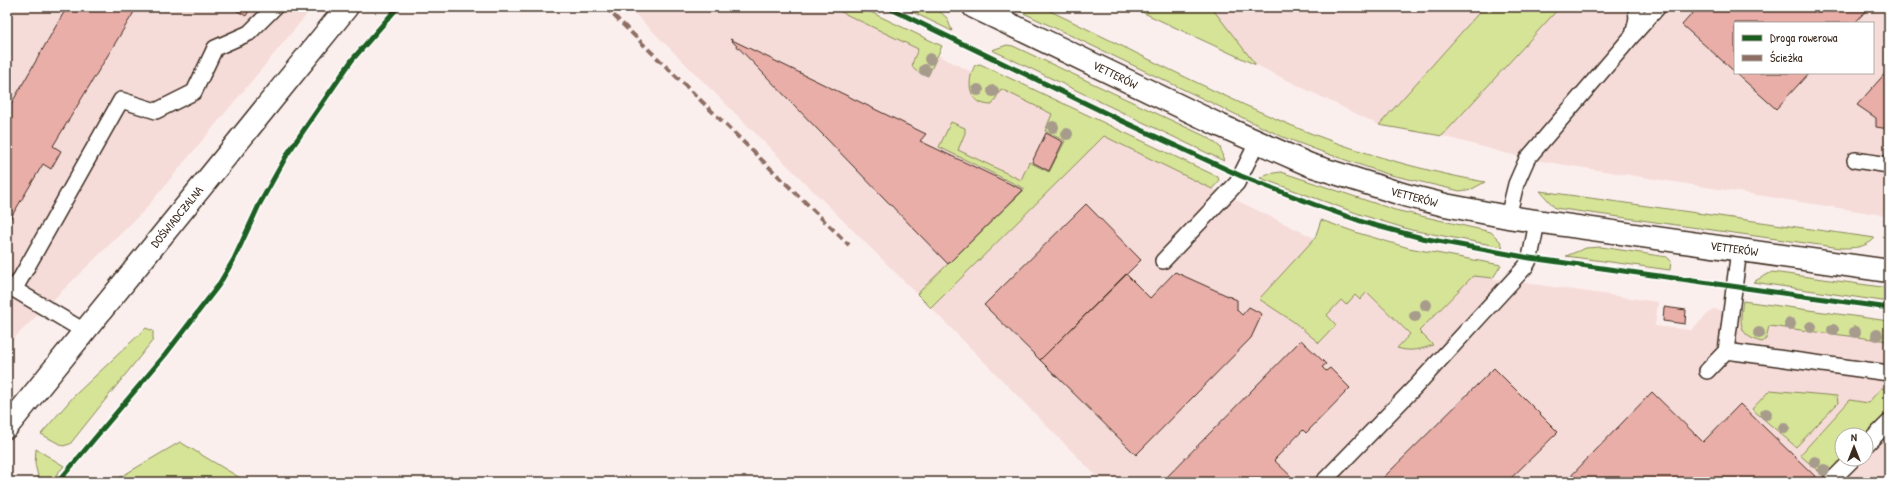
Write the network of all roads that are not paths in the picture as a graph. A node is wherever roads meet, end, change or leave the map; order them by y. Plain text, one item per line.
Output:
1 (275, 7) edge
2 (347, 7) edge
3 (974, 7) edge
4 (1636, 7) edge
5 (1658, 7) edge
6 (1633, 35) junction
7 (1257, 143) junction
8 (1855, 160) dead end
9 (1889, 165) edge
10 (1508, 217) junction
11 (1537, 222) junction
12 (1738, 250) junction
13 (1163, 261) dead end
14 (1889, 271) edge
15 (11, 288) edge
16 (84, 331) junction
17 (1726, 351) junction
18 (1707, 371) dead end
19 (1889, 373) edge
20 (1889, 422) edge
21 (7, 427) edge
22 (1874, 437) edge
23 (1845, 467) edge
24 (1323, 482) edge
25 (1830, 482) edge

1 - 15 lane
2 - 16 street, DOŚWIADCZALNA
3 - 7 street, VETTERÓW
4 - 6 lane
5 - 6 lane
6 - 10 lane
7 - 10 street, VETTERÓW
7 - 13 lane
8 - 9 lane
10 - 11 street, VETTERÓW
11 - 12 street, VETTERÓW
11 - 24 lane
12 - 14 street, VETTERÓW
12 - 17 lane
15 - 16 lane
16 - 21 street, DOŚWIADCZALNA
17 - 18 lane
17 - 19 lane
20 - 22 lane
23 - 25 lane

